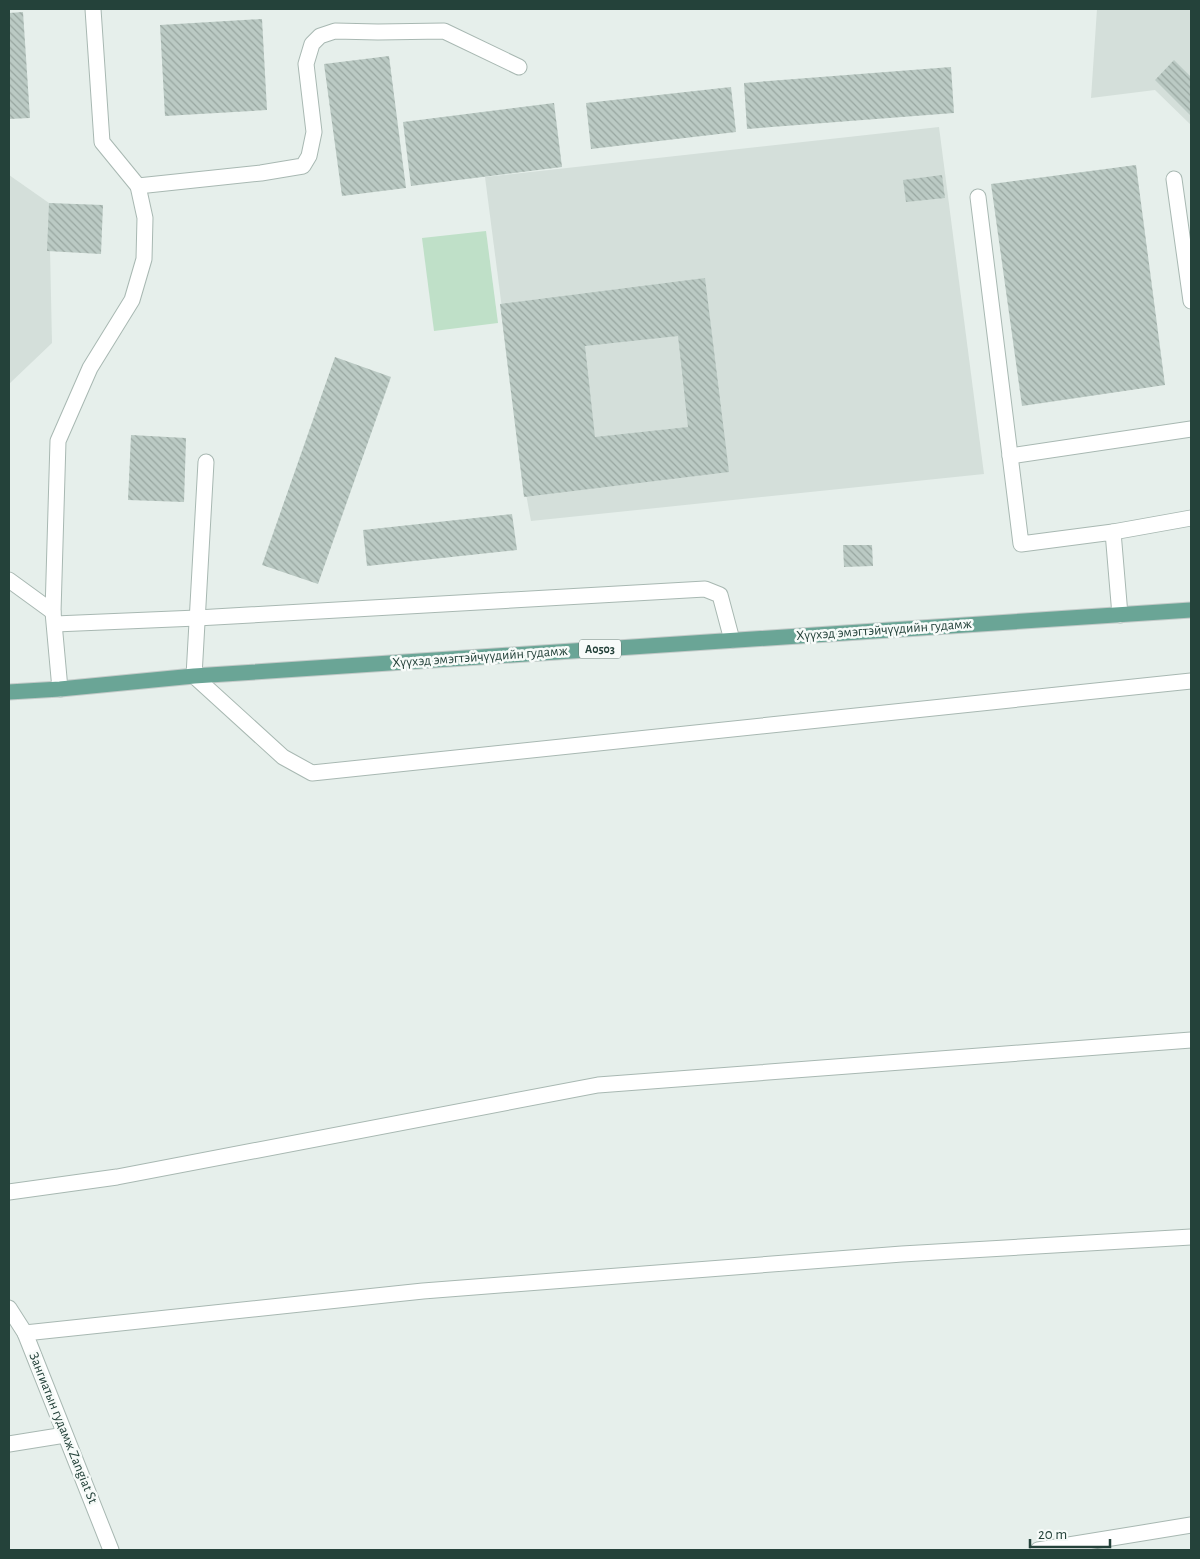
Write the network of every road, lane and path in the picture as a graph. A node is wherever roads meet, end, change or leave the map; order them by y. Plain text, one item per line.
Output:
1 (93, 9) edge
2 (520, 67) dead end
3 (1174, 179) dead end
4 (138, 186) junction
5 (978, 197) dead end
6 (1191, 301) edge
7 (1191, 429) edge
8 (1010, 456) junction
9 (206, 462) dead end
10 (1191, 518) edge
11 (1113, 532) junction
12 (9, 580) edge
13 (1191, 610) edge
14 (1120, 615) junction
15 (54, 618) junction
16 (197, 618) junction
17 (732, 640) junction
18 (194, 676) junction
19 (1191, 681) edge
20 (60, 689) junction
21 (9, 692) edge
22 (1191, 1040) edge
23 (9, 1192) edge
24 (1191, 1237) edge
25 (9, 1308) edge
26 (25, 1333) junction
27 (66, 1435) junction
28 (9, 1444) edge
29 (1191, 1525) edge
30 (111, 1550) edge
31 (1038, 1550) edge

1 - 4 street
2 - 4 street
3 - 6 street
4 - 15 street
5 - 8 street
7 - 8 street
8 - 11 street
9 - 16 street
10 - 11 street
11 - 14 street
12 - 15 street
13 - 14 main road, Хүүхэд эмэгтэйчүүдийн гудамж / A0503
14 - 17 main road, Хүүхэд эмэгтэйчүүдийн гудамж / A0503
15 - 16 street
15 - 20 street
16 - 17 street
16 - 18 street
17 - 18 main road, Хүүхэд эмэгтэйчүүдийн гудамж / A0503
18 - 19 street
18 - 20 main road, Хүүхэд эмэгтэйчүүдийн гудамж / A0503
20 - 21 main road, Хүүхэд эмэгтэйчүүдийн гудамж / A0503
22 - 23 street
24 - 26 street
25 - 26 street, Зангиатын гудамж Zangiat St
26 - 27 street, Зангиатын гудамж Zangiat St
27 - 28 street
27 - 30 street, Зангиатын гудамж Zangiat St
29 - 31 street

